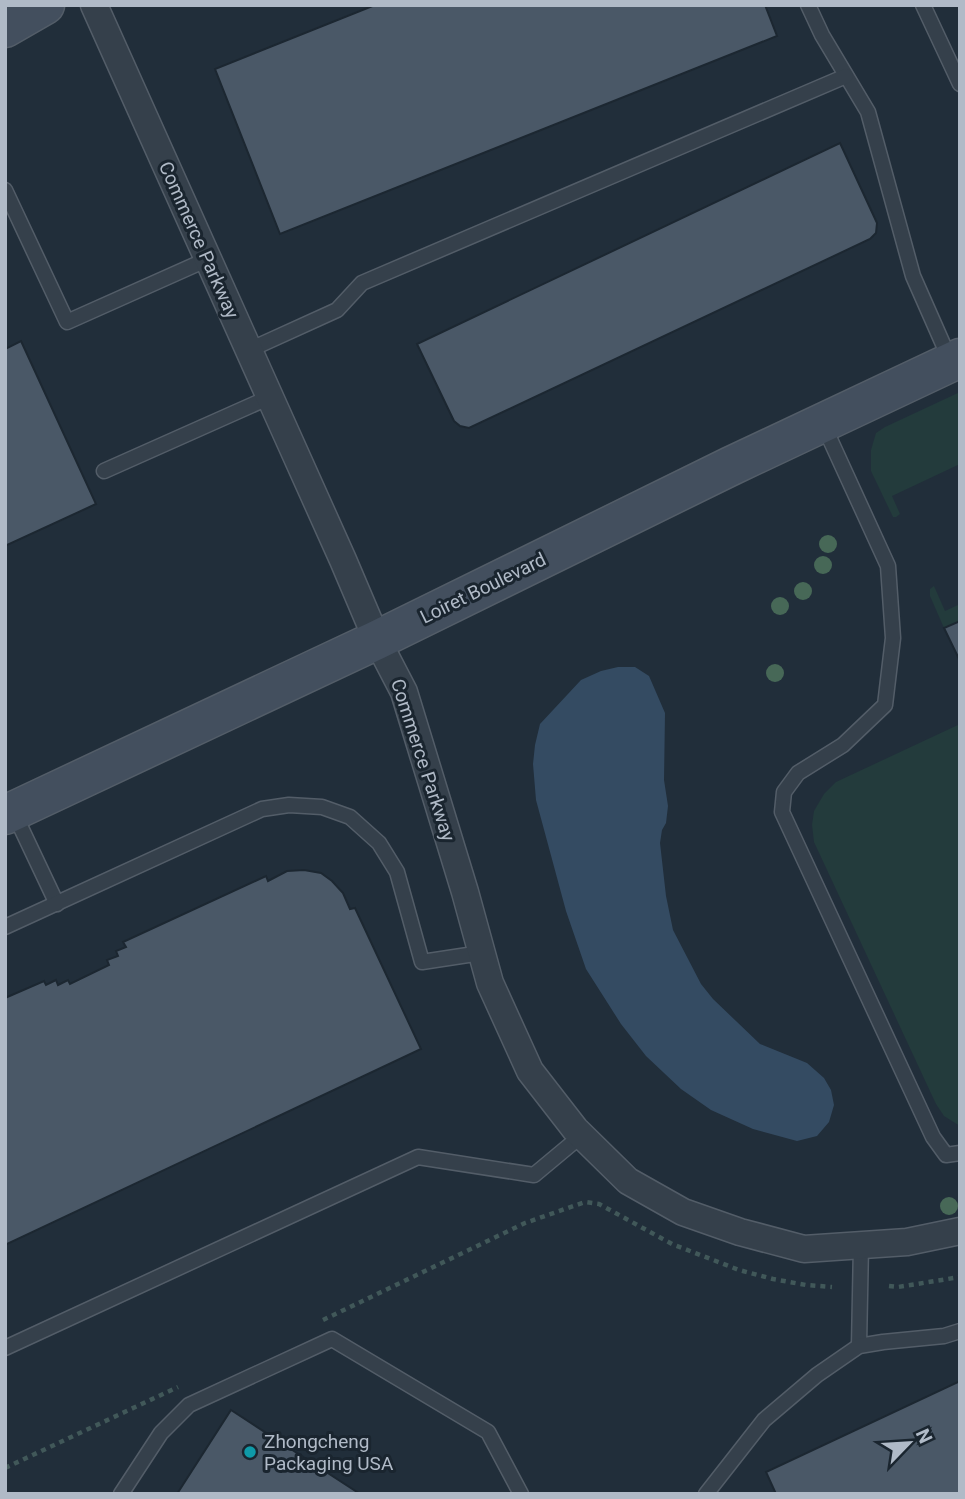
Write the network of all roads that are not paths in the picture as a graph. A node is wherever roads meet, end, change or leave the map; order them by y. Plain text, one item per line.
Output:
1 (94, 5) edge
2 (808, 5) edge
3 (923, 5) edge
4 (846, 76) junction
5 (960, 85) edge
6 (5, 190) edge
7 (208, 259) junction
8 (249, 350) junction
9 (955, 360) edge
10 (270, 397) junction
11 (822, 423) junction
12 (104, 471) dead end
13 (377, 640) junction
14 (9, 813) edge
15 (57, 904) junction
16 (5, 927) edge
17 (481, 953) junction
18 (582, 1135) junction
19 (960, 1153) edge
20 (960, 1231) edge
21 (860, 1245) junction
22 (960, 1331) edge
23 (859, 1346) junction
24 (5, 1348) edge
25 (121, 1494) edge
26 (521, 1494) edge
27 (706, 1494) edge

1 - 7 street, Commerce Parkway
2 - 4 lane
3 - 5 lane
4 - 8 lane
4 - 9 lane
6 - 7 lane
7 - 8 street, Commerce Parkway
8 - 10 street, Commerce Parkway
9 - 11 street, Loiret Boulevard
10 - 12 lane
10 - 13 street, Commerce Parkway
11 - 13 street, Loiret Boulevard
11 - 19 lane
13 - 14 street, Loiret Boulevard
13 - 17 street, Commerce Parkway
14 - 15 lane
15 - 16 lane
15 - 17 lane
17 - 18 street, Commerce Parkway
18 - 21 street, Commerce Parkway
18 - 24 lane
20 - 21 street, Commerce Parkway
21 - 23 lane
22 - 23 lane
23 - 27 lane
25 - 26 lane

